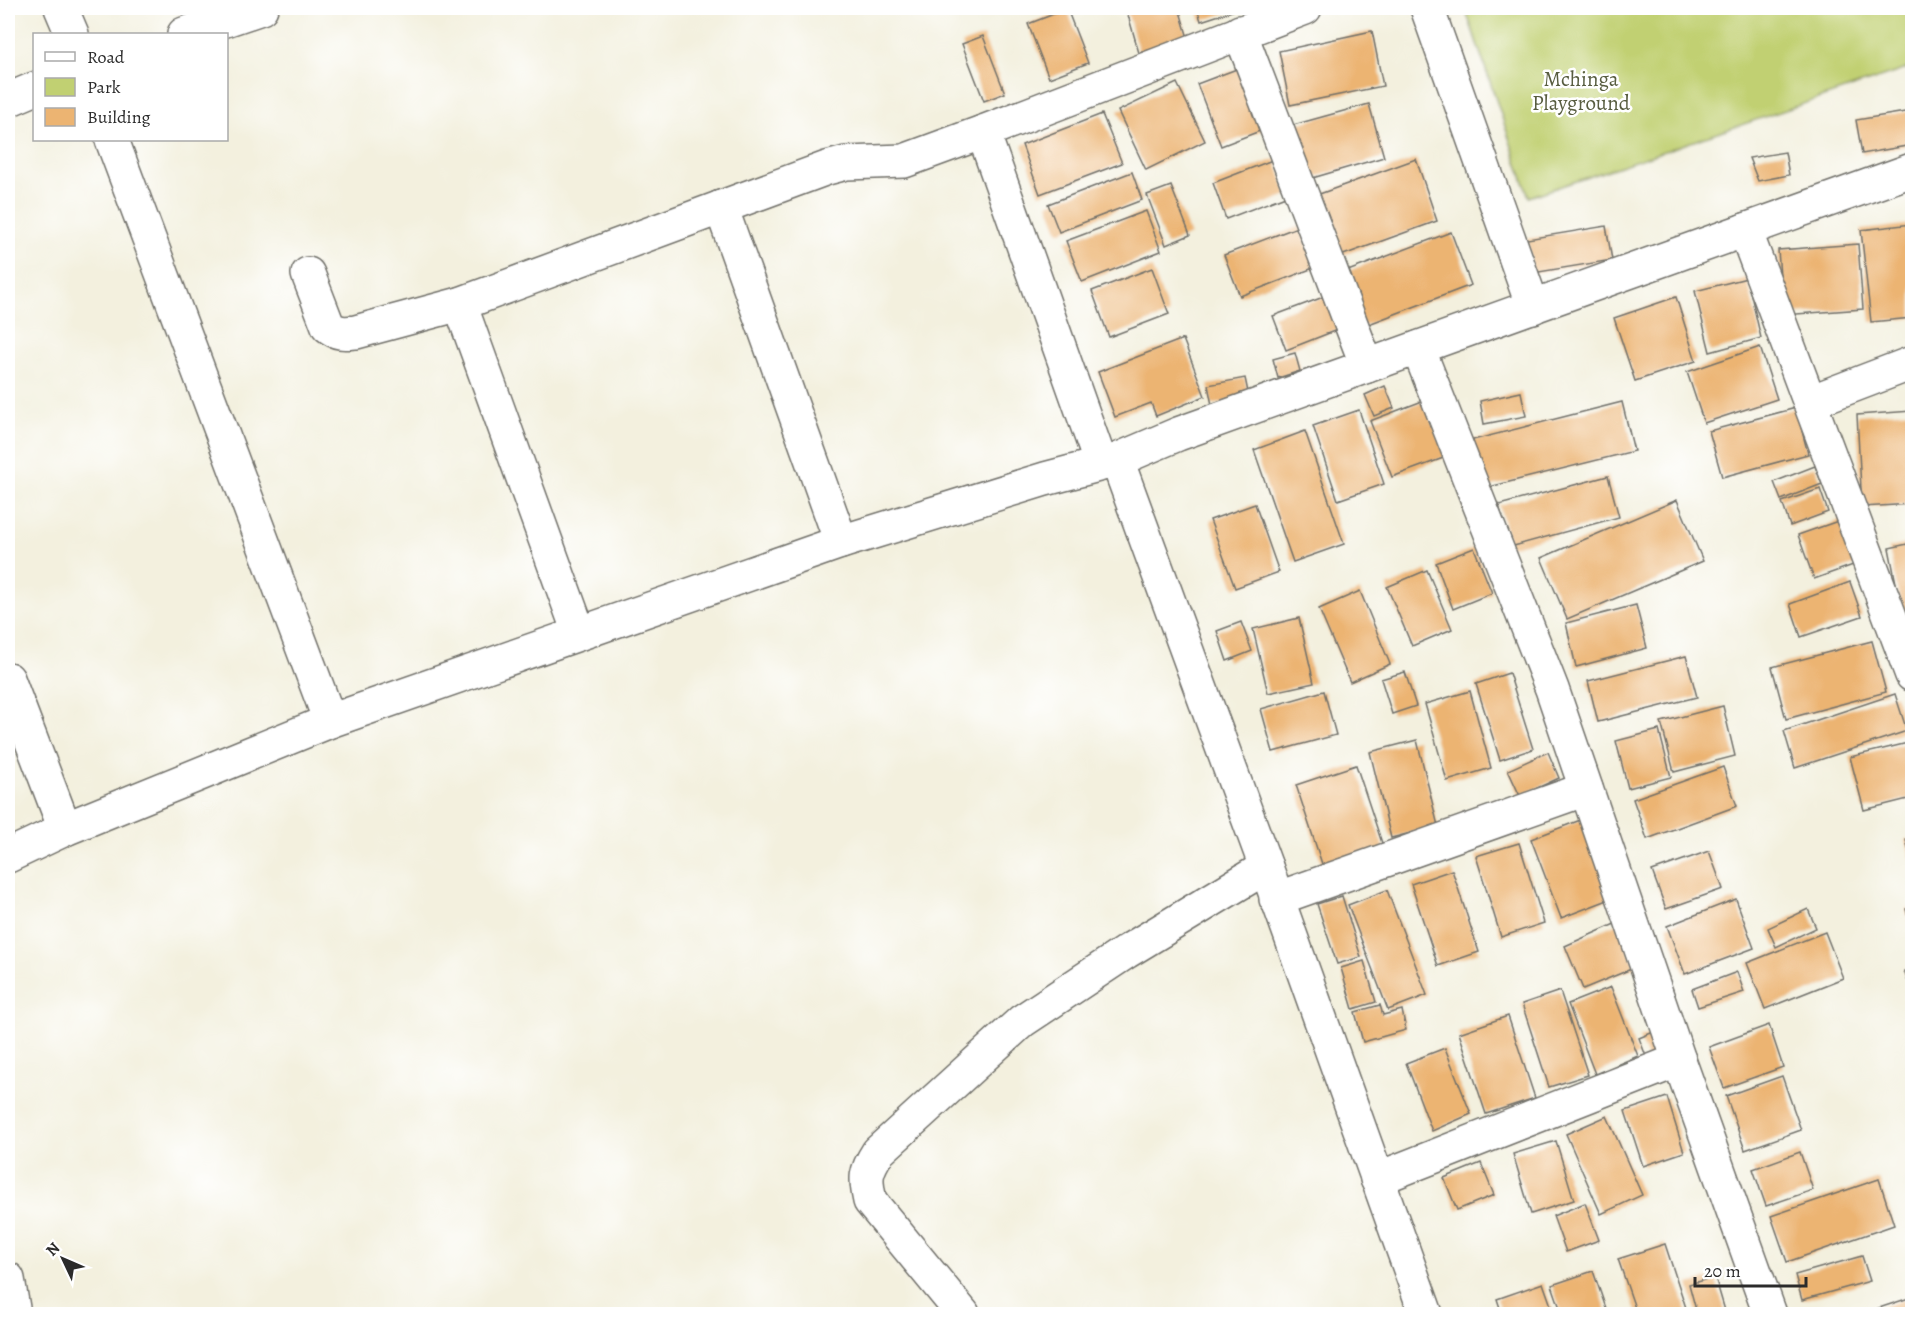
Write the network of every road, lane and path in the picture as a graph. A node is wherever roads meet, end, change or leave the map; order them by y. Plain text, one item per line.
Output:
1 (61, 8) edge
2 (261, 8) edge
3 (1305, 8) edge
4 (1427, 8) edge
5 (1240, 32) junction
6 (72, 33) edge
7 (187, 33) edge
8 (33, 89) edge
9 (8, 100) edge
10 (983, 132) junction
11 (112, 141) edge
12 (1912, 170) edge
13 (721, 207) junction
14 (1745, 230) junction
15 (308, 274) dead end
16 (460, 304) junction
17 (1533, 307) junction
18 (1418, 348) junction
19 (1912, 363) edge
20 (1367, 366) junction
21 (1810, 402) junction
22 (1109, 462) junction
23 (841, 542) junction
24 (579, 633) junction
25 (1912, 675) edge
26 (8, 679) edge
27 (330, 721) junction
28 (1586, 789) junction
29 (65, 829) junction
30 (8, 856) edge
31 (1266, 867) junction
32 (1276, 899) junction
33 (1679, 1060) junction
34 (1377, 1179) junction
35 (8, 1279) edge
36 (14, 1314) edge
37 (963, 1314) edge
38 (1426, 1314) edge
39 (1770, 1314) edge

1 - 6 street
2 - 7 street
3 - 5 street
4 - 17 street
5 - 10 street
5 - 20 street
8 - 9 street
10 - 13 street
10 - 22 street
11 - 27 street
12 - 14 street
13 - 16 street
13 - 23 street
14 - 17 street
14 - 21 street
15 - 16 street
16 - 24 street
17 - 18 street
18 - 20 street
18 - 28 street
19 - 21 street
20 - 22 street
21 - 25 street
22 - 23 street
22 - 31 street
23 - 24 street
24 - 27 street
26 - 29 street
27 - 29 street
28 - 32 street
28 - 33 street
29 - 30 street
31 - 32 street
31 - 37 street
32 - 34 street
33 - 34 street
33 - 39 street
34 - 38 street
35 - 36 street

